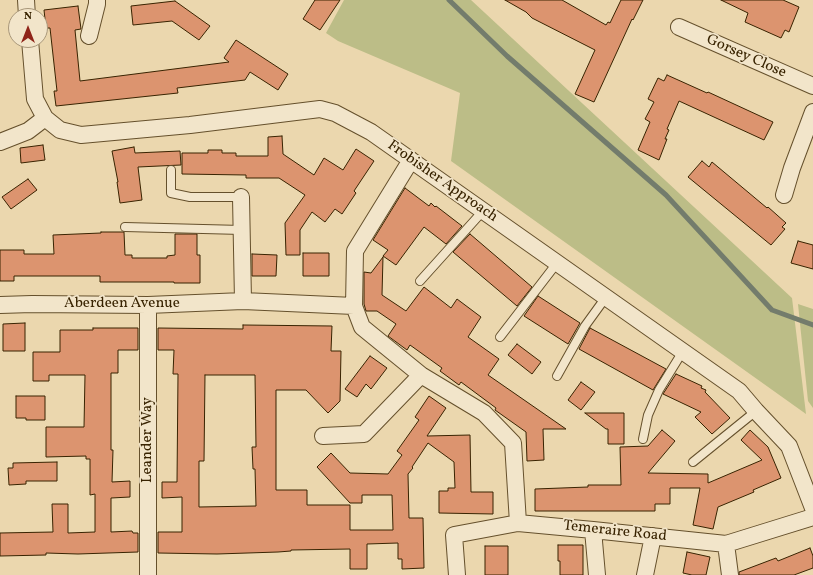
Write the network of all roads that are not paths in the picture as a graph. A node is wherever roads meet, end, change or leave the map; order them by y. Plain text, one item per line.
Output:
1 (97, 0) edge
2 (678, 27) dead end
3 (89, 36) dead end
4 (31, 48) edge
5 (813, 86) edge
6 (813, 112) edge
7 (45, 118) junction
8 (0, 142) edge
9 (411, 160) junction
10 (171, 170) dead end
11 (784, 195) dead end
12 (242, 198) joint
13 (483, 211) junction
14 (125, 227) dead end
15 (242, 230) junction
16 (557, 263) junction
17 (420, 281) dead end
18 (606, 297) junction
19 (243, 301) junction
20 (0, 305) edge
21 (148, 305) junction
22 (354, 306) junction
23 (500, 336) dead end
24 (683, 351) junction
25 (422, 375) junction
26 (557, 376) dead end
27 (756, 412) junction
28 (323, 436) dead end
29 (643, 439) dead end
30 (693, 462) dead end
31 (813, 508) edge
32 (813, 517) edge
33 (518, 523) junction
34 (593, 530) junction
35 (653, 536) junction
36 (726, 544) junction
37 (148, 575) edge
38 (457, 575) edge
39 (597, 575) edge
40 (645, 575) edge
41 (730, 575) edge

1 - 3 street
2 - 5 street, Gorsey Close
4 - 7 street, Frobisher Approach
6 - 11 street
7 - 8 street
7 - 9 street, Frobisher Approach
9 - 13 street, Frobisher Approach
9 - 22 street
10 - 12 lane
12 - 15 street
13 - 16 street, Frobisher Approach
13 - 17 lane
14 - 15 lane
15 - 19 street
16 - 18 street, Frobisher Approach
16 - 23 lane
18 - 24 street, Frobisher Approach
18 - 26 lane
19 - 21 street, Aberdeen Avenue
19 - 22 street, Aberdeen Avenue
20 - 21 street, Aberdeen Avenue
21 - 37 street, Leander Way
22 - 25 street
24 - 27 street, Frobisher Approach
24 - 29 lane
25 - 28 street
25 - 33 street
27 - 30 lane
27 - 31 street, Frobisher Approach
32 - 36 street, Temeraire Road
33 - 34 street, Temeraire Road
33 - 38 street, Temeraire Road
34 - 35 street, Temeraire Road
34 - 39 street
35 - 36 street, Temeraire Road
35 - 40 street
36 - 41 street

